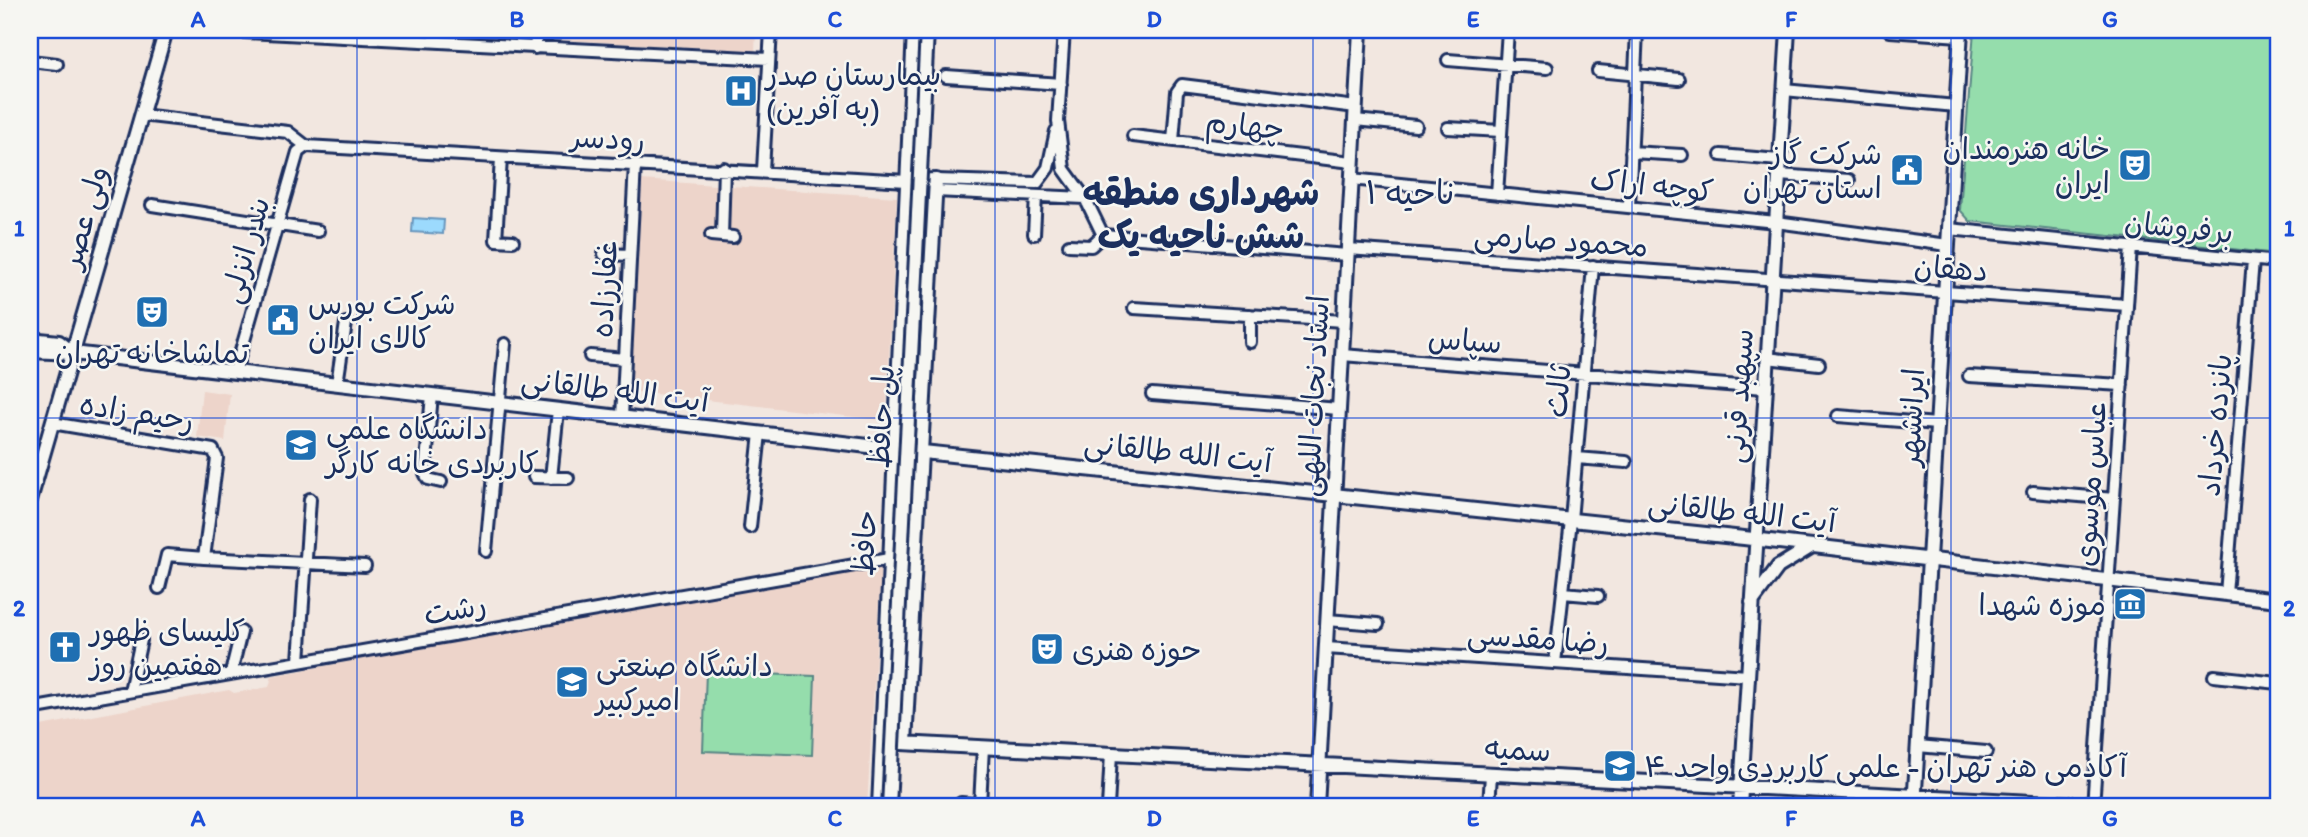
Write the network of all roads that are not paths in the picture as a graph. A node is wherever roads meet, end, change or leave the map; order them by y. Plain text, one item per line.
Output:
1 (166, 30) edge
2 (205, 30) edge
3 (537, 30) edge
4 (771, 30) edge
5 (914, 30) edge
6 (927, 30) edge
7 (1064, 30) edge
8 (1360, 30) edge
9 (1508, 30) edge
10 (1637, 30) edge
11 (1788, 30) edge
12 (1890, 31) edge
13 (1960, 33) edge
14 (535, 48) junction
15 (769, 59) junction
16 (1448, 60) dead end
17 (30, 61) edge
18 (57, 64) dead end
19 (1505, 64) junction
20 (1547, 68) dead end
21 (1598, 71) dead end
22 (1635, 75) junction
23 (946, 76) dead end
24 (1679, 79) dead end
25 (1060, 84) junction
26 (1784, 90) junction
27 (1956, 106) junction
28 (1355, 113) junction
29 (141, 116) junction
30 (1058, 121) junction
31 (1416, 126) dead end
32 (1448, 128) dead end
33 (1501, 131) junction
34 (1133, 136) dead end
35 (1173, 141) junction
36 (306, 146) junction
37 (1631, 152) junction
38 (1682, 155) dead end
39 (1721, 155) dead end
40 (501, 158) junction
41 (1779, 160) junction
42 (1352, 162) junction
43 (635, 164) junction
44 (724, 168) junction
45 (763, 170) junction
46 (1779, 174) junction
47 (1351, 179) junction
48 (1849, 180) dead end
49 (907, 181) junction
50 (935, 186) junction
51 (1497, 194) junction
52 (1036, 196) junction
53 (1085, 198) junction
54 (152, 205) dead end
55 (1629, 207) junction
56 (1776, 222) junction
57 (279, 223) junction
58 (1949, 229) junction
59 (318, 230) dead end
60 (1034, 234) dead end
61 (1103, 235) junction
62 (722, 236) dead end
63 (513, 241) dead end
64 (1069, 245) dead end
65 (1948, 245) junction
66 (2131, 247) junction
67 (1348, 252) junction
68 (604, 254) dead end
69 (630, 256) junction
70 (2253, 260) junction
71 (2278, 262) edge
72 (1593, 267) junction
73 (1772, 279) junction
74 (1945, 292) junction
75 (2127, 305) junction
76 (1133, 308) dead end
77 (901, 312) junction
78 (930, 314) junction
79 (1250, 315) junction
80 (1344, 321) junction
81 (346, 323) dead end
82 (30, 339) edge
83 (1250, 342) dead end
84 (505, 344) dead end
85 (30, 351) edge
86 (73, 353) junction
87 (1342, 355) junction
88 (590, 356) dead end
89 (899, 357) junction
90 (1767, 358) junction
91 (625, 359) junction
92 (927, 359) junction
93 (1819, 364) dead end
94 (235, 372) junction
95 (1584, 374) junction
96 (1969, 376) dead end
97 (337, 384) junction
98 (2122, 385) junction
99 (1765, 388) junction
100 (1152, 394) dead end
101 (432, 395) junction
102 (500, 403) junction
103 (1339, 409) junction
104 (558, 410) junction
105 (1838, 416) dead end
106 (622, 417) junction
107 (52, 424) junction
108 (1937, 424) junction
109 (761, 433) junction
110 (894, 449) junction
111 (922, 452) junction
112 (1577, 458) junction
113 (1626, 462) dead end
114 (534, 477) dead end
115 (551, 478) junction
116 (568, 478) dead end
117 (441, 482) dead end
118 (2034, 492) dead end
119 (1334, 495) junction
120 (310, 499) dead end
121 (2114, 499) junction
122 (30, 500) edge
123 (1571, 520) junction
124 (750, 527) dead end
125 (1756, 540) junction
126 (1812, 546) junction
127 (486, 551) dead end
128 (916, 555) junction
129 (204, 558) junction
130 (890, 559) junction
131 (1929, 560) junction
132 (306, 563) junction
133 (365, 566) dead end
134 (2109, 580) junction
135 (159, 588) dead end
136 (1563, 593) junction
137 (2226, 594) junction
138 (1598, 596) dead end
139 (2278, 600) edge
140 (1752, 602) junction
141 (1327, 620) junction
142 (1378, 624) dead end
143 (241, 632) dead end
144 (141, 640) dead end
145 (1326, 648) junction
146 (299, 661) junction
147 (1555, 663) junction
148 (231, 673) junction
149 (1748, 676) junction
150 (2214, 676) dead end
151 (2278, 683) edge
152 (130, 691) junction
153 (30, 709) edge
154 (882, 742) junction
155 (905, 743) junction
156 (1918, 746) junction
157 (983, 747) junction
158 (1986, 751) dead end
159 (1111, 754) junction
160 (1319, 765) junction
161 (1491, 774) junction
162 (1741, 787) junction
163 (1914, 802) edge
164 (961, 803) dead end
165 (980, 805) junction
166 (996, 806) edge
167 (2093, 806) edge
168 (879, 807) edge
169 (889, 807) edge
170 (1108, 807) edge
171 (1317, 807) edge
172 (1489, 807) edge
173 (1740, 807) edge
174 (2128, 807) edge

1 - 29 main road, ولی عصر
2 - 14 street
3 - 14 street
4 - 15 street
5 - 49 main road, حافظ
6 - 169 main road, پل حافظ, bridge
7 - 25 street
8 - 28 main road, استاد نجات اللهی
9 - 19 street
10 - 22 street
11 - 26 main road, سپهبد قرنی
12 - 13 street
13 - 27 main road, ایرانشهر
14 - 15 street
15 - 45 street
16 - 19 street
17 - 18 street
19 - 20 street
19 - 33 street
21 - 22 street
22 - 24 street
22 - 37 street
23 - 25 street
25 - 30 street
26 - 27 street
26 - 41 main road, سپهبد قرنی
27 - 58 main road, ایرانشهر
28 - 31 street
28 - 35 street
28 - 42 main road, استاد نجات اللهی
29 - 36 street
29 - 86 main road, ولی عصر
30 - 50 street
30 - 53 street
32 - 33 street
33 - 51 street
34 - 35 street, چهارم
35 - 42 street, چهارم
36 - 40 street, رودسر
36 - 57 street, بندر انزلی
37 - 38 street
37 - 55 street
39 - 41 street
40 - 43 street, رودسر
40 - 63 street
41 - 46 main road, سپهبد قرنی
42 - 47 main road, استاد نجات اللهی
43 - 44 street, رودسر
43 - 69 street, غفارزاده
44 - 45 street, رودسر
44 - 62 street
45 - 49 street, رودسر
46 - 48 street
46 - 56 main road, سپهبد قرنی
47 - 51 street, کوچه اراک
47 - 67 main road, استاد نجات اللهی
49 - 50 main road
49 - 77 main road, حافظ
50 - 52 street
50 - 78 main road, حافظ
51 - 55 street, کوچه اراک
52 - 53 street
52 - 60 street
53 - 61 street
54 - 57 street
55 - 56 street, کوچه اراک
56 - 65 street, کوچه اراک
56 - 73 main road, سپهبد قرنی
57 - 59 street
57 - 94 street, بندر انزلی
58 - 65 main road, ایرانشهر
58 - 66 street, برفروشان
61 - 64 street
61 - 67 street, محمود صارمی
65 - 74 main road, ایرانشهر
66 - 70 street, برفروشان
66 - 75 street, عباس موسوی
67 - 72 street, محمود صارمی
67 - 80 main road, استاد نجات اللهی
68 - 69 street
69 - 91 street, غفارزاده
70 - 71 street, برفروشان
70 - 137 street, پانزده خرداد
72 - 73 street, محمود صارمی
72 - 95 street, ثالث
73 - 74 street, دهقان
73 - 90 main road, سپهبد قرنی
74 - 75 street, دهقان
74 - 108 main road, ایرانشهر
75 - 98 street, عباس موسوی
76 - 79 street
77 - 78 main road
77 - 89 main road, حافظ
78 - 92 main road, حافظ
79 - 80 street
79 - 83 street
80 - 87 main road, استاد نجات اللهی
81 - 97 street
82 - 86 main road, آیت الله طالقانی
84 - 102 street
85 - 86 main road, آیت الله طالقانی
86 - 94 main road, آیت الله طالقانی
86 - 107 main road, ولی عصر
87 - 95 street, سپاس
87 - 103 main road, استاد نجات اللهی
88 - 91 street
89 - 92 main road
89 - 110 main road, حافظ
90 - 93 street
90 - 99 main road, سپهبد قرنی
91 - 106 street, غفارزاده
92 - 111 main road, حافظ
94 - 97 main road, آیت الله طالقانی
95 - 99 street, سپاس
95 - 112 street, ثالث
96 - 98 street, ایرانشهر
97 - 101 main road, آیت الله طالقانی
98 - 121 street, عباس موسوی
99 - 125 main road, سپهبد قرنی
100 - 103 street
101 - 102 main road, آیت الله طالقانی
101 - 117 street
102 - 104 main road, آیت الله طالقانی
102 - 127 street
103 - 119 main road, استاد نجات اللهی
104 - 106 main road, آیت الله طالقانی
104 - 115 street
105 - 108 street
106 - 109 main road, آیت الله طالقانی
107 - 122 main road, ولی عصر
107 - 129 street, رحیم زاده
108 - 131 main road, ایرانشهر
109 - 110 main road, آیت الله طالقانی
109 - 124 street
110 - 111 main road, آیت الله طالقانی
110 - 130 main road, حافظ
111 - 119 main road, آیت الله طالقانی
111 - 128 main road, حافظ
112 - 113 street
112 - 123 street, ثالث
114 - 115 street
115 - 116 street
118 - 121 street
119 - 123 main road, آیت الله طالقانی
119 - 141 main road, استاد نجات اللهی
120 - 132 street
121 - 134 street, عباس موسوی
123 - 125 main road, آیت الله طالقانی
123 - 136 street, ثالث
125 - 126 main road, آیت الله طالقانی
125 - 140 main road, سپهبد قرنی
126 - 131 main road, آیت الله طالقانی
126 - 140 main road
128 - 130 main road
128 - 155 main road, حافظ
129 - 132 street
129 - 135 street
130 - 146 street, رشت
130 - 154 main road, حافظ
131 - 134 main road, آیت الله طالقانی
131 - 156 main road, ایرانشهر
132 - 133 street
132 - 146 street
134 - 137 main road, آیت الله طالقانی
134 - 167 street, عباس موسوی
136 - 138 street
136 - 147 street, ثالث
137 - 139 main road, آیت الله طالقانی
140 - 149 main road, سپهبد قرنی
141 - 142 street
141 - 145 main road, استاد نجات اللهی
143 - 148 street
144 - 152 street
145 - 147 street, رضا مقدسی
145 - 160 main road, استاد نجات اللهی
146 - 148 street, رشت
147 - 149 street, رضا مقدسی
148 - 152 street, رشت
149 - 162 main road, سپهبد قرنی
150 - 151 street
152 - 153 street, رشت
154 - 155 main road, سمیه
154 - 168 main road, حافظ
155 - 157 main road, سمیه
156 - 158 street
156 - 163 main road, ایرانشهر
157 - 159 main road, سمیه
157 - 165 street
159 - 160 main road, سمیه
159 - 170 street
160 - 161 main road, سمیه
160 - 171 main road, استاد نجات اللهی
161 - 162 main road, سمیه
161 - 172 street
162 - 163 main road, سمیه
162 - 173 main road, سپهبد قرنی
163 - 167 main road, سمیه
164 - 165 street
165 - 166 street
167 - 174 main road, سمیه

